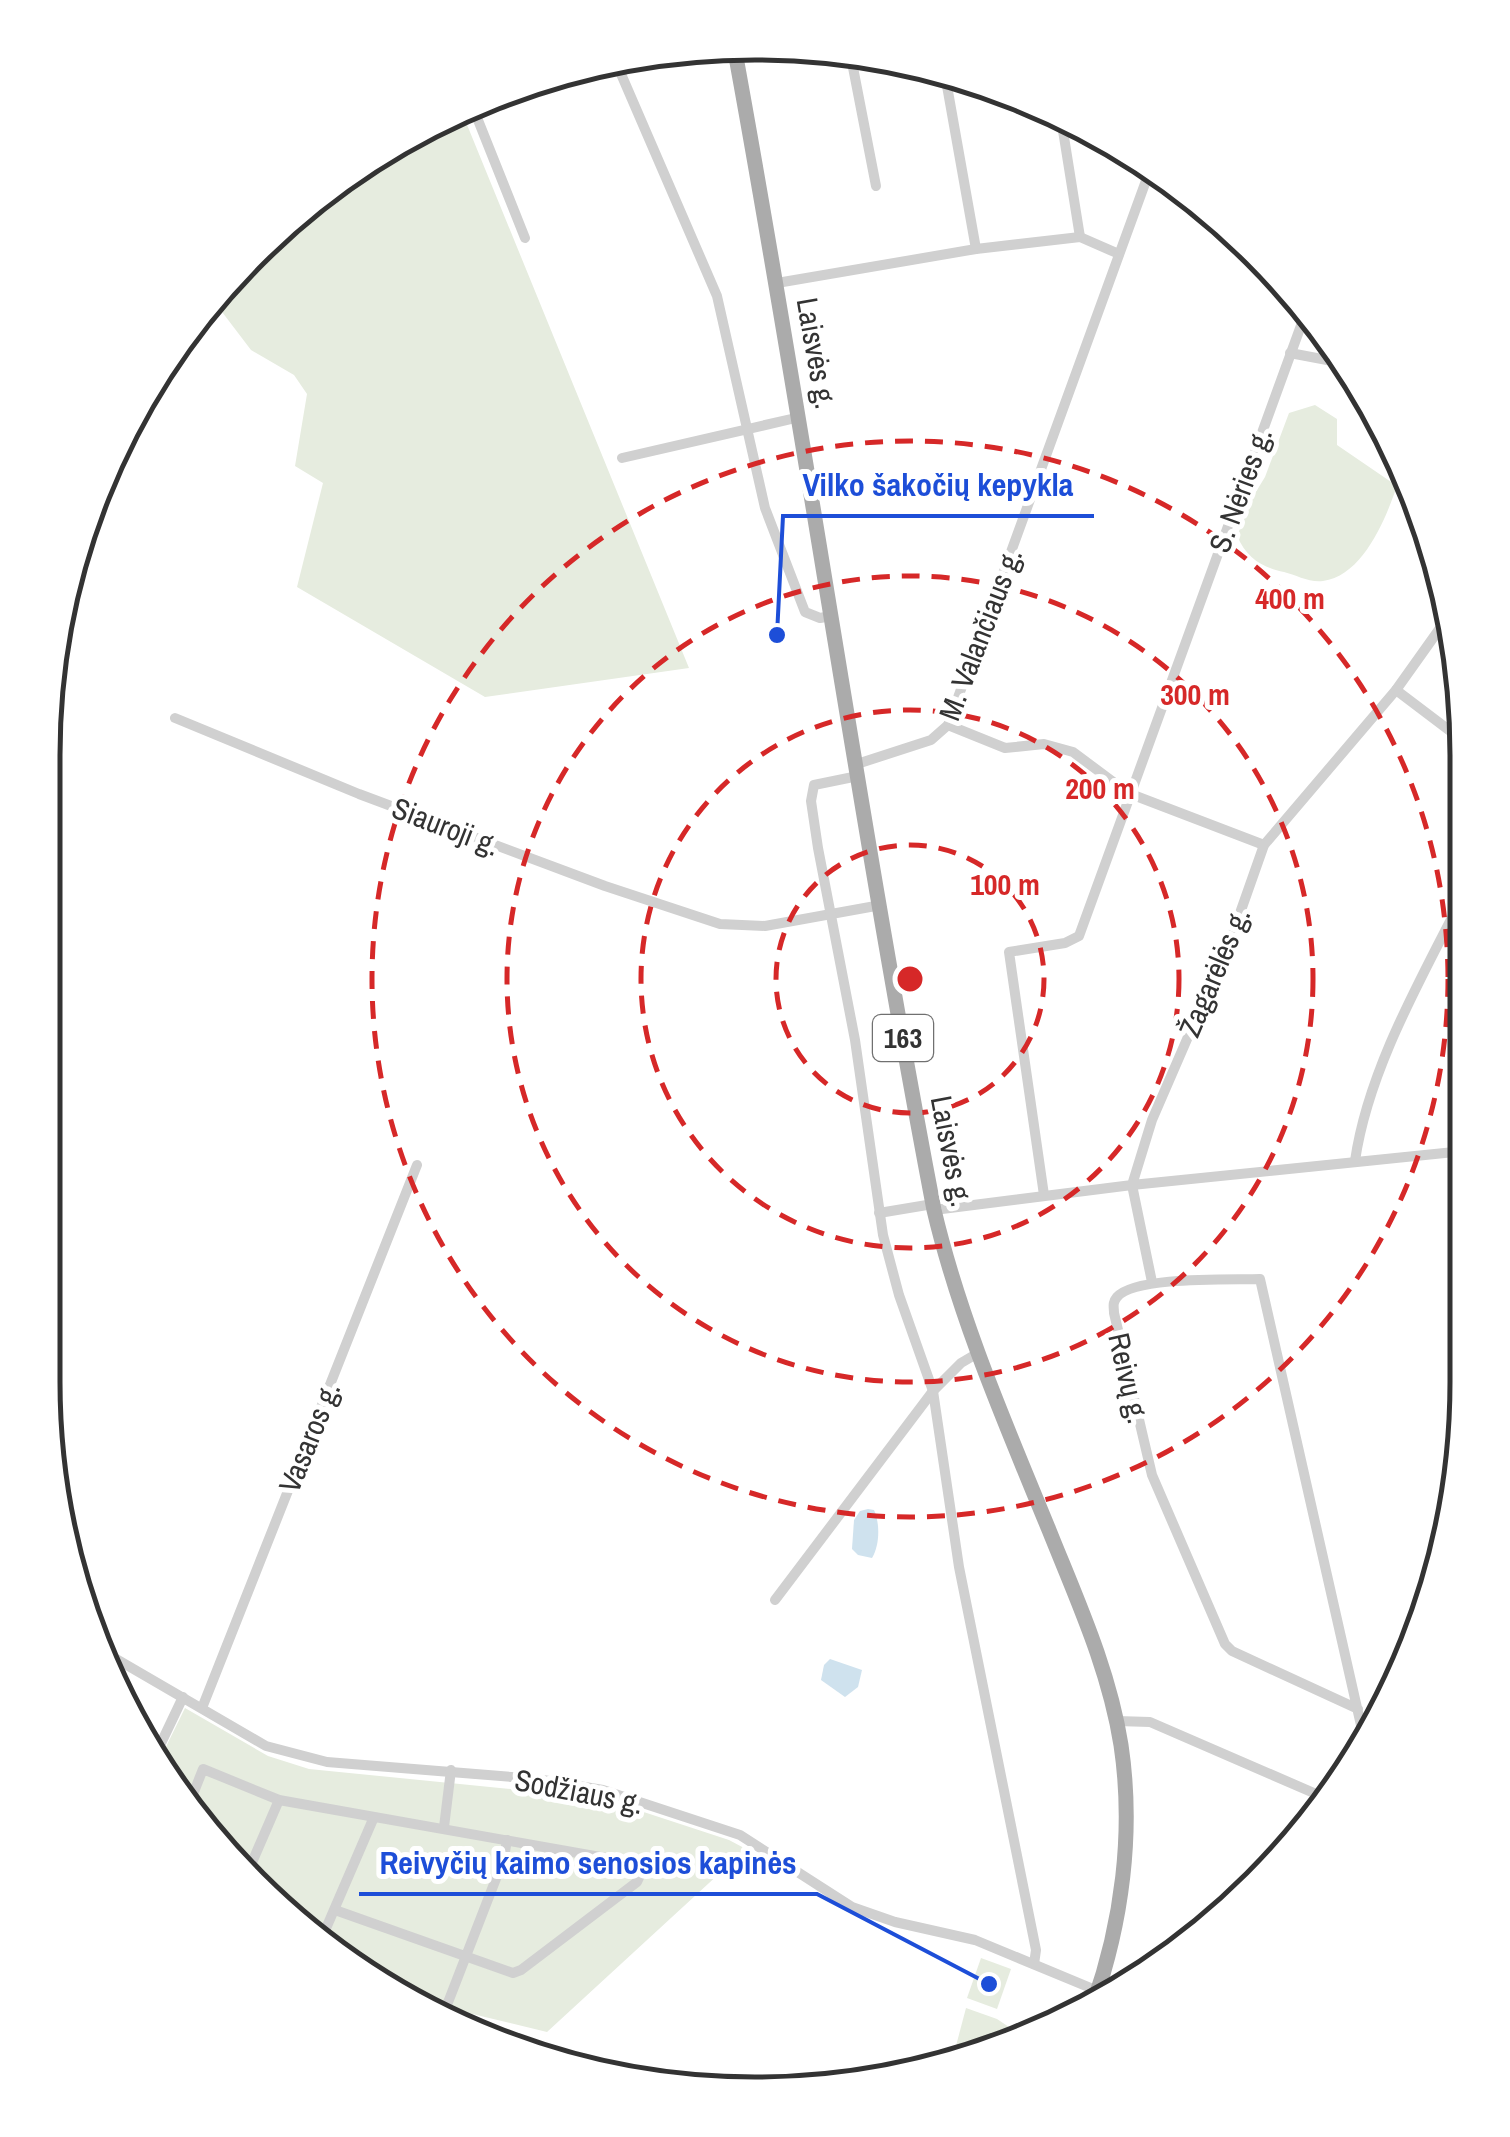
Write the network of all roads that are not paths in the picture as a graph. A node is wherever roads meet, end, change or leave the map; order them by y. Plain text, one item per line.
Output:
1 (737, 60) edge
2 (853, 67) edge
3 (620, 73) edge
4 (947, 88) edge
5 (477, 118) edge
6 (1063, 133) edge
7 (1146, 181) edge
8 (876, 186) dead end
9 (1080, 237) junction
10 (526, 238) dead end
11 (976, 249) junction
12 (1118, 254) junction
13 (777, 282) junction
14 (1301, 326) edge
15 (1290, 353) junction
16 (1326, 360) edge
17 (800, 416) junction
18 (748, 427) junction
19 (622, 458) dead end
20 (832, 616) junction
21 (1439, 630) edge
22 (1396, 690) junction
23 (175, 718) dead end
24 (948, 725) junction
25 (1449, 730) edge
26 (857, 770) junction
27 (1128, 793) junction
28 (1264, 845) junction
29 (881, 905) junction
30 (832, 914) junction
31 (1450, 921) edge
32 (1450, 1152) edge
33 (1354, 1160) junction
34 (416, 1166) dead end
35 (1132, 1185) junction
36 (1044, 1195) junction
37 (934, 1207) junction
38 (879, 1213) junction
39 (1152, 1282) junction
40 (978, 1353) junction
41 (933, 1390) junction
42 (775, 1600) dead end
43 (119, 1660) edge
44 (183, 1697) junction
45 (202, 1708) junction
46 (1358, 1709) junction
47 (1117, 1721) junction
48 (1361, 1723) edge
49 (161, 1743) edge
50 (450, 1770) junction
51 (194, 1791) edge
52 (1315, 1793) edge
53 (279, 1800) junction
54 (374, 1817) junction
55 (444, 1827) junction
56 (507, 1840) junction
57 (253, 1861) edge
58 (335, 1910) junction
59 (326, 1928) edge
60 (466, 1957) junction
61 (1034, 1964) junction
62 (1100, 1985) edge
63 (1086, 1992) edge
64 (447, 2005) edge

1 - 13 main road, Laisvės g. / 163
2 - 8 street
3 - 18 street
4 - 11 street
5 - 10 street
6 - 9 street
7 - 12 street, M. Valančiaus g.
9 - 11 street
9 - 12 street
11 - 13 street
12 - 24 street, M. Valančiaus g.
13 - 17 main road, Laisvės g. / 163
14 - 15 street, S. Nėries g.
15 - 16 street
15 - 27 street, S. Nėries g.
17 - 18 street
17 - 20 main road, Laisvės g. / 163
18 - 19 street
18 - 20 street
20 - 26 main road, Laisvės g. / 163
21 - 22 street, Žagarėlės g.
22 - 25 street
22 - 28 street, Žagarėlės g.
23 - 30 street, Siauroji g.
24 - 26 street, M. Valančiaus g.
24 - 27 street
26 - 29 main road, Laisvės g. / 163
26 - 30 street, M. Valančiaus g.
27 - 28 street
27 - 36 street, S. Nėries g.
28 - 35 street, Žagarėlės g.
29 - 30 street, Siauroji g.
29 - 37 main road, Laisvės g. / 163
30 - 38 street
31 - 33 street
32 - 33 street
33 - 35 street
34 - 45 street, Vasaros g.
35 - 36 street
35 - 39 street
36 - 37 street
37 - 38 street
37 - 40 main road, Laisvės g. / 163
38 - 41 street
39 - 46 street
39 - 46 street, Reivų g.
40 - 41 street
40 - 47 main road, Laisvės g. / 163
41 - 42 street
41 - 61 street
43 - 44 street, Sodžiaus g.
44 - 45 street, Sodžiaus g.
44 - 49 street
45 - 50 street, Sodžiaus g.
46 - 48 street
47 - 52 street
47 - 62 main road, Laisvės g. / 163
50 - 55 street
50 - 61 street, Sodžiaus g.
51 - 53 street
53 - 54 street
53 - 57 street
54 - 55 street
54 - 58 street
55 - 56 street
56 - 60 street
56 - 60 street
58 - 59 street
58 - 60 street
60 - 64 street
61 - 63 street, Sodžiaus g.

